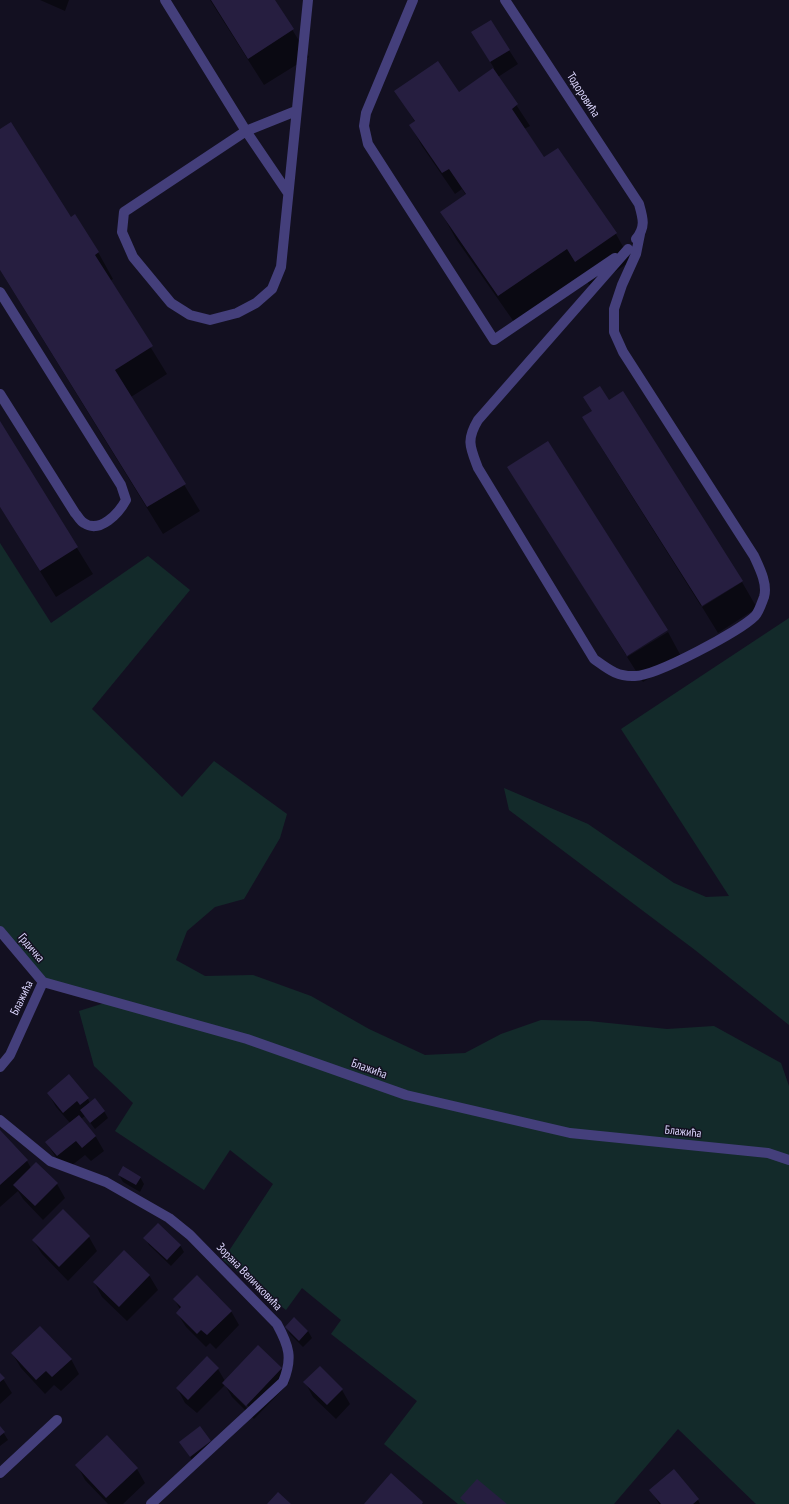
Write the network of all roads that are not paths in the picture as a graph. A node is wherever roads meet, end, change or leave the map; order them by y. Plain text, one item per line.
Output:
1 (165, 0) edge
2 (308, 0) edge
3 (413, 0) edge
4 (505, 0) edge
5 (296, 111) junction
6 (246, 131) junction
7 (288, 193) junction
8 (640, 234) junction
9 (628, 249) junction
10 (0, 292) edge
11 (0, 394) edge
12 (0, 931) edge
13 (43, 982) junction
14 (0, 1067) edge
15 (0, 1120) edge
16 (789, 1160) edge
17 (57, 1420) dead end
18 (0, 1472) edge
19 (150, 1504) edge

1 - 6 street
2 - 5 street
3 - 9 street
4 - 8 street, Тодоровића
5 - 6 street
5 - 7 street
6 - 7 street
6 - 7 street
8 - 9 street
8 - 9 street
10 - 11 street
12 - 13 street, Грдичка
13 - 14 street, Блажића
13 - 16 street, Блажића
15 - 19 street, Зорана Величковића
17 - 18 street

